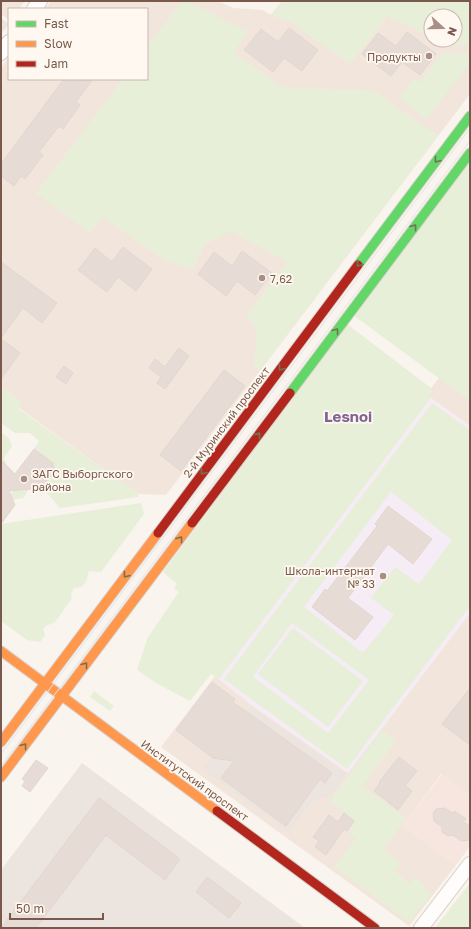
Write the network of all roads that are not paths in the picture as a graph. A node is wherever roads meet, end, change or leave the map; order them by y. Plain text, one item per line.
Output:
1 (8, 43) edge
2 (1, 53) edge
3 (470, 116) edge
4 (470, 153) edge
5 (1, 651) edge
6 (45, 684) junction
7 (62, 697) junction
8 (1, 742) edge
9 (1, 777) edge
10 (470, 864) edge
11 (375, 928) edge
12 (421, 928) edge

1 - 2 street
3 -> 6 main road, 2-й Муринский проспект
7 -> 4 main road
5 - 6 main road, Институтский проспект
6 - 7 main road, Институтский проспект
6 - 8 main road, 2-й Муринский проспект
9 -> 7 main road
7 - 11 main road, Институтский проспект
10 - 12 street

